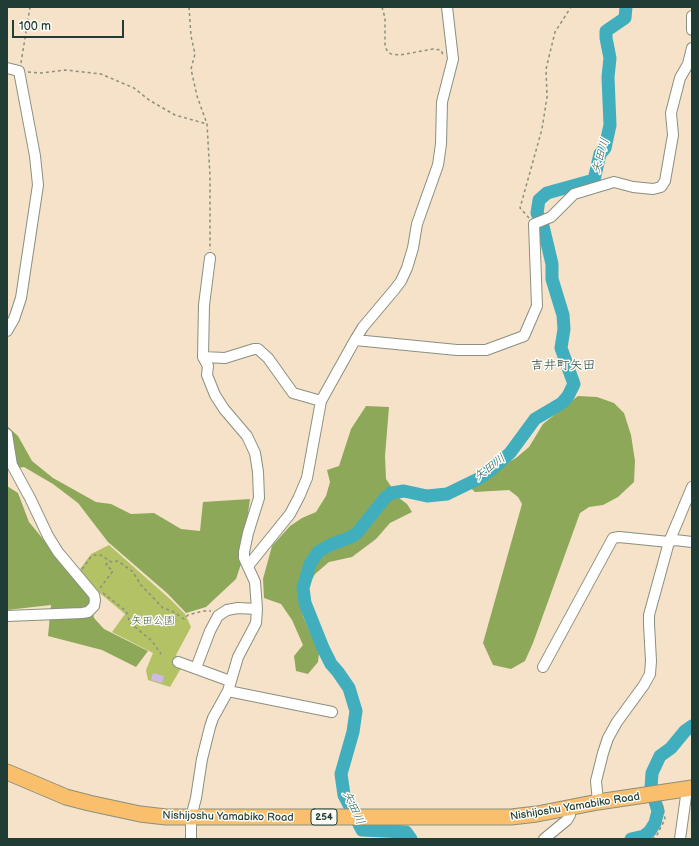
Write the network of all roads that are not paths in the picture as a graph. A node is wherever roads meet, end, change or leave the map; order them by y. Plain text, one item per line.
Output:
1 (447, 7) edge
2 (692, 16) edge
3 (692, 30) edge
4 (692, 48) edge
5 (7, 68) edge
6 (210, 258) road end
7 (7, 331) edge
8 (355, 340) junction
9 (203, 357) junction
10 (321, 401) junction
11 (7, 434) edge
12 (692, 487) edge
13 (669, 542) junction
14 (692, 542) edge
15 (248, 566) junction
16 (257, 609) junction
17 (7, 616) edge
18 (178, 662) dead end
19 (542, 667) dead end
20 (196, 668) junction
21 (229, 686) junction
22 (332, 712) dead end
23 (7, 772) edge
24 (689, 789) edge
25 (598, 802) junction
26 (570, 807) junction
27 (191, 817) junction
28 (191, 839) edge
29 (544, 839) edge
30 (680, 839) edge

1 - 8 street
2 - 3 street
4 - 8 street
5 - 7 street
6 - 9 street
8 - 10 street
9 - 10 street
9 - 15 street
10 - 15 street
11 - 17 street
12 - 13 street
13 - 14 street
13 - 19 street
13 - 25 street
15 - 16 street
16 - 20 street
16 - 21 street
18 - 20 street
20 - 21 street
21 - 22 street
21 - 27 street
23 - 27 highway, Nishijoshu Yamabiko Road / 254
24 - 25 highway, Nishijoshu Yamabiko Road / 254
24 - 30 street
25 - 26 highway, Nishijoshu Yamabiko Road / 254
26 - 27 highway, Nishijoshu Yamabiko Road / 254
26 - 29 street
27 - 28 street

